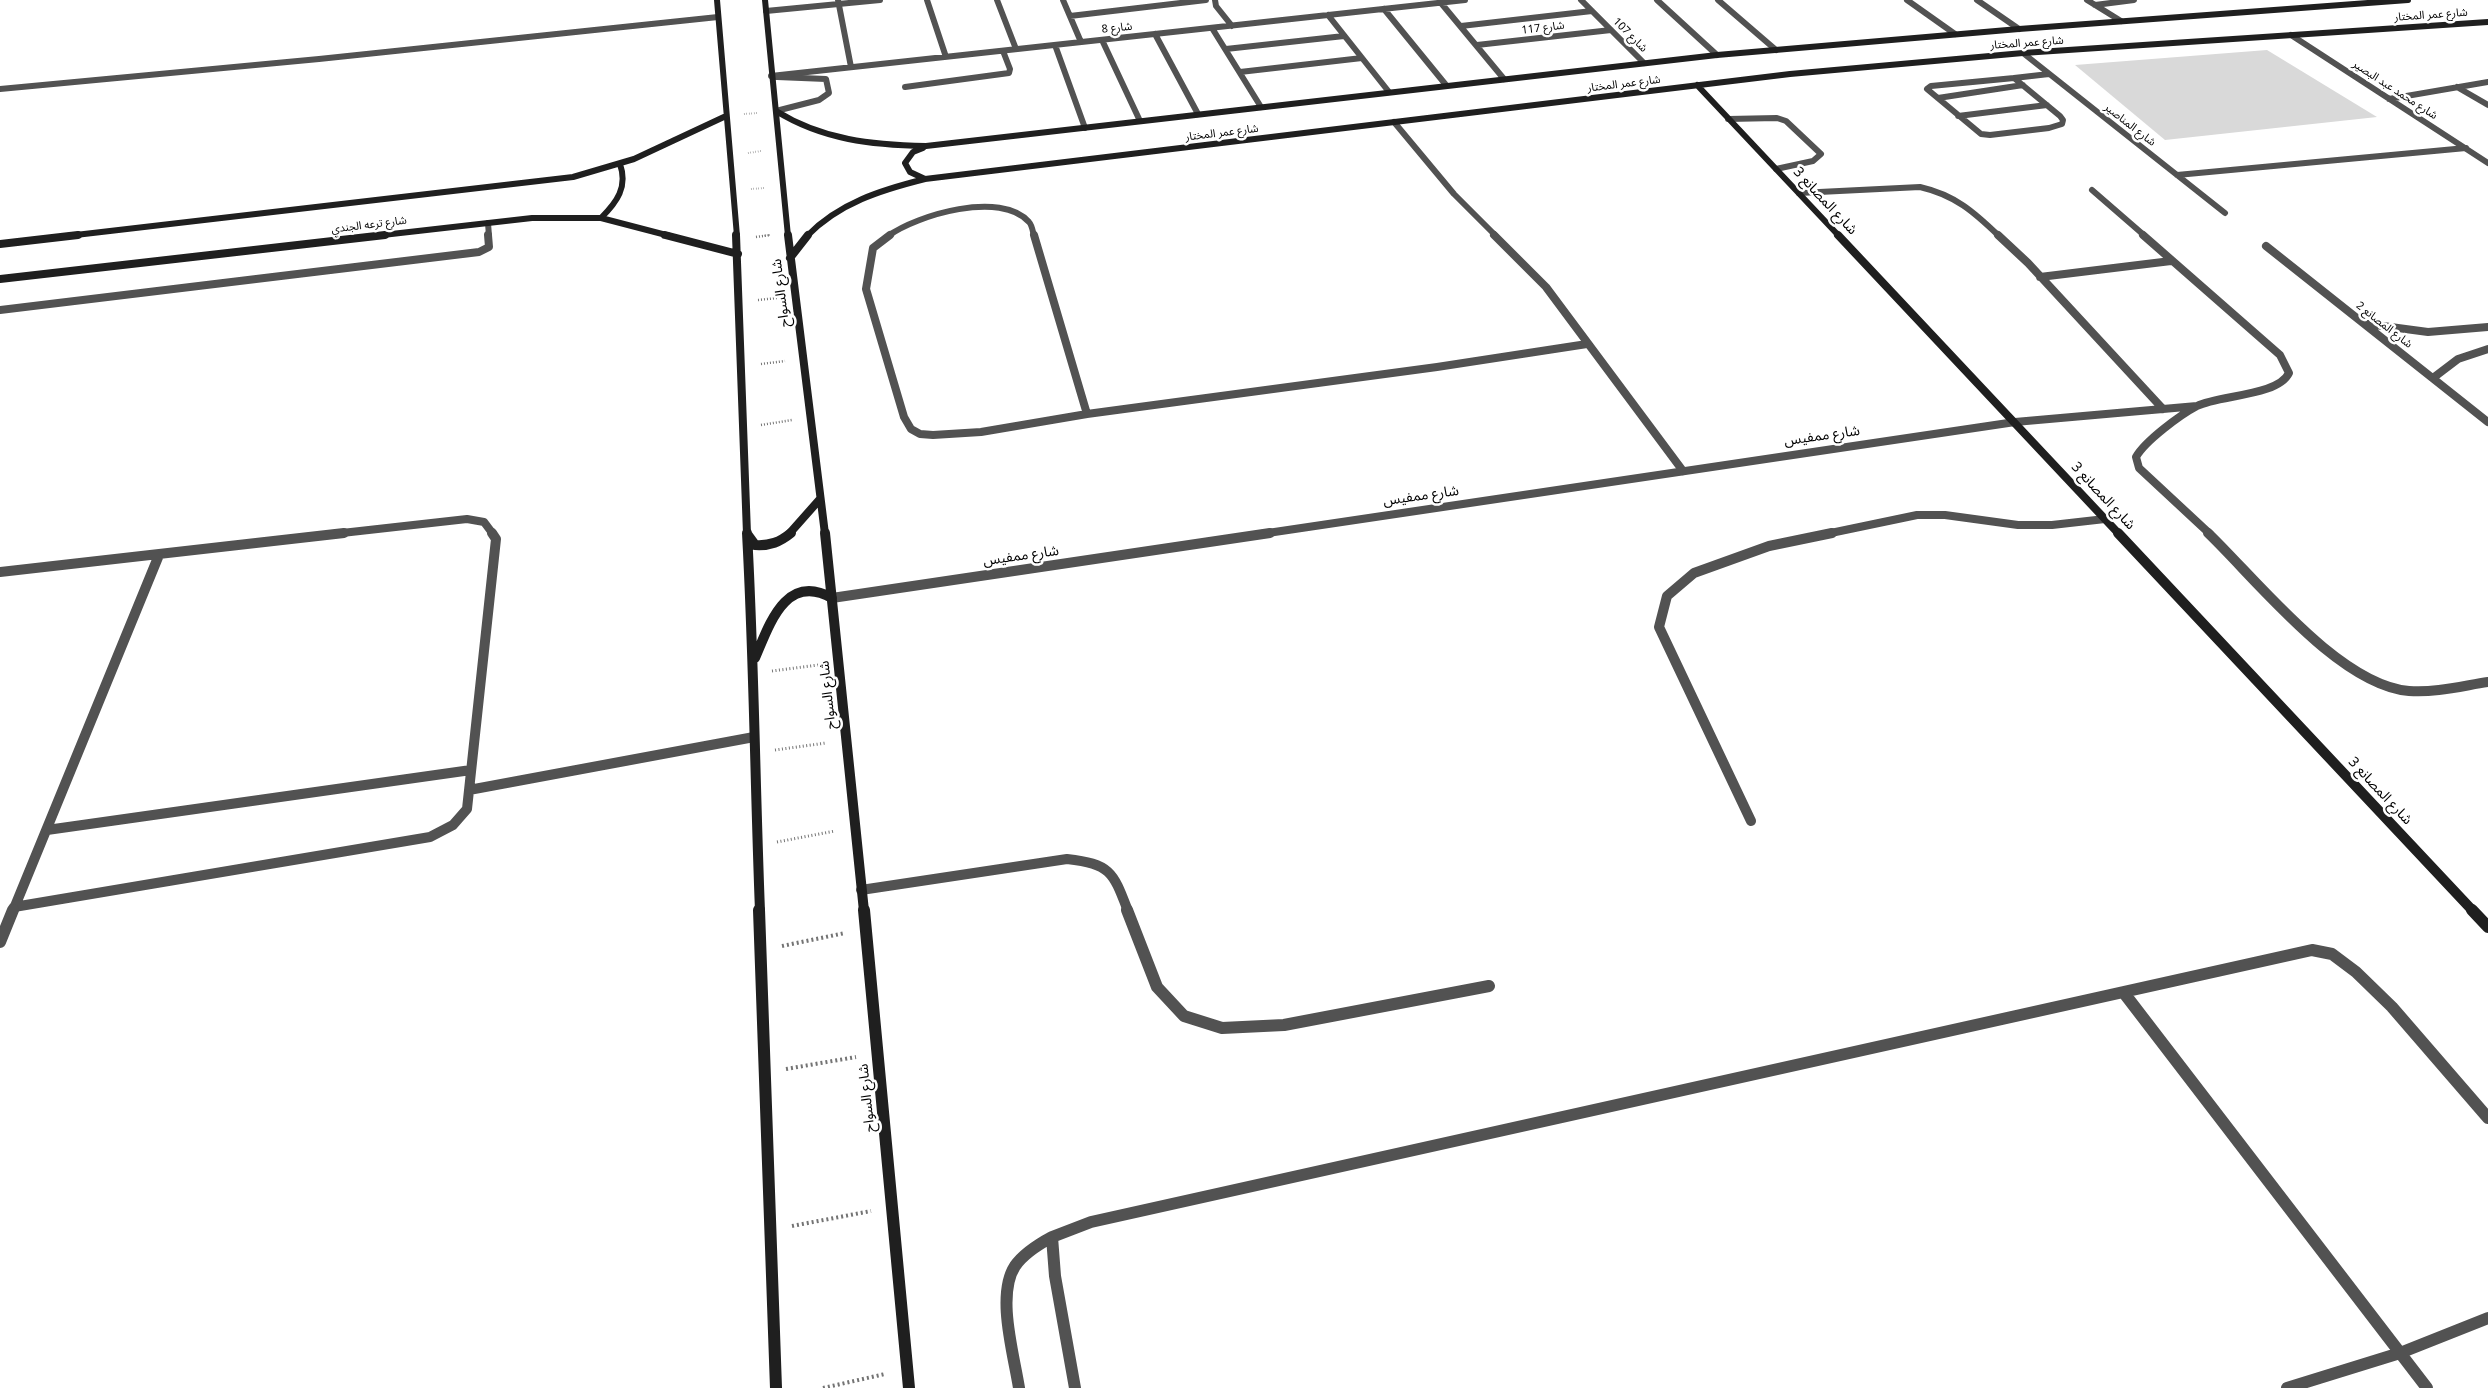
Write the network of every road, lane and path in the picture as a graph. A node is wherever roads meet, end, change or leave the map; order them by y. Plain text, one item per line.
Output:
1 (717, 0) edge
2 (765, 0) edge
3 (880, 0) edge
4 (927, 0) edge
5 (997, 0) edge
6 (1063, 0) edge
7 (1206, 0) edge
8 (1216, 0) edge
9 (1465, 0) edge
10 (1581, 0) edge
11 (1657, 0) edge
12 (1718, 0) edge
13 (1907, 0) edge
14 (1977, 0) edge
15 (2087, 0) edge
16 (2134, 0) edge
17 (2331, 0) edge
18 (2408, 0) edge
19 (839, 2) edge
20 (1443, 2) edge
21 (2095, 5) junction
22 (2341, 5) junction
23 (1384, 9) junction
24 (766, 11) junction
25 (1592, 11) junction
26 (1328, 15) junction
27 (718, 16) junction
28 (1070, 16) junction
29 (2121, 21) junction
30 (2488, 22) edge
31 (1232, 26) junction
32 (1461, 26) junction
33 (1212, 28) junction
34 (2019, 29) junction
35 (1611, 30) junction
36 (1155, 34) junction
37 (1955, 34) junction
38 (2292, 35) junction
39 (1344, 36) junction
40 (1102, 40) junction
41 (1081, 42) junction
42 (1055, 45) junction
43 (1477, 45) junction
44 (1016, 49) junction
45 (1226, 50) junction
46 (1776, 50) junction
47 (1003, 51) junction
48 (2023, 53) junction
49 (1717, 55) junction
50 (946, 57) junction
51 (1362, 58) junction
52 (1644, 63) junction
53 (851, 68) junction
54 (1240, 72) junction
55 (2050, 74) junction
56 (771, 76) junction
57 (2013, 77) junction
58 (1504, 79) junction
59 (2488, 82) edge
60 (1446, 85) junction
61 (1696, 85) junction
62 (2023, 85) junction
63 (905, 86) dead end
64 (2457, 87) junction
65 (0, 90) edge
66 (1389, 92) junction
67 (1938, 98) junction
68 (2389, 98) junction
69 (2047, 105) junction
70 (2488, 105) edge
71 (1261, 107) junction
72 (776, 111) junction
73 (1198, 114) junction
74 (726, 116) junction
75 (1958, 116) junction
76 (1728, 118) junction
77 (1140, 121) junction
78 (1394, 122) junction
79 (1085, 128) junction
80 (926, 146) junction
81 (2466, 148) junction
82 (779, 149) junction
83 (729, 155) junction
84 (2488, 162) edge
85 (620, 164) junction
86 (1776, 169) junction
87 (2177, 175) junction
88 (925, 179) junction
89 (783, 186) junction
90 (2092, 190) dead end
91 (732, 191) junction
92 (1799, 193) junction
93 (2225, 213) dead end
94 (601, 218) junction
95 (488, 223) junction
96 (788, 233) junction
97 (736, 239) junction
98 (0, 244) edge
99 (2266, 246) dead end
100 (738, 254) junction
101 (790, 258) junction
102 (2171, 261) junction
103 (2040, 277) junction
104 (0, 279) edge
105 (795, 296) junction
106 (739, 302) junction
107 (0, 310) edge
108 (2363, 323) junction
109 (2488, 328) edge
110 (1587, 344) junction
111 (2488, 349) edge
112 (802, 359) junction
113 (742, 367) junction
114 (2432, 378) junction
115 (2198, 406) junction
116 (2162, 409) junction
117 (1087, 414) junction
118 (810, 418) junction
119 (2015, 422) junction
120 (2488, 422) edge
121 (743, 427) junction
122 (1683, 471) junction
123 (820, 499) junction
124 (2105, 519) junction
125 (747, 534) junction
126 (159, 554) junction
127 (0, 572) edge
128 (832, 598) junction
129 (754, 661) junction
130 (838, 662) junction
131 (754, 674) junction
132 (2488, 682) edge
133 (754, 737) junction
134 (846, 740) junction
135 (754, 752) junction
136 (471, 770) junction
137 (469, 790) junction
138 (1751, 821) dead end
139 (855, 827) junction
140 (47, 830) junction
141 (758, 846) junction
142 (861, 890) junction
143 (14, 907) junction
144 (2488, 927) edge
145 (865, 929) junction
146 (0, 942) edge
147 (761, 950) junction
148 (1489, 986) dead end
149 (2124, 993) junction
150 (877, 1054) junction
151 (765, 1072) junction
152 (2488, 1118) edge
153 (892, 1207) junction
154 (771, 1230) junction
155 (1052, 1237) junction
156 (2488, 1318) edge
157 (2400, 1353) junction
158 (908, 1369) junction
159 (776, 1388) edge
160 (823, 1388) edge
161 (909, 1388) edge
162 (1019, 1388) edge
163 (1075, 1388) edge
164 (2287, 1388) edge
165 (2427, 1388) edge

1 - 27 main road
2 - 24 main road, شارع السواح
3 - 19 street
4 - 50 street
5 - 44 street
6 - 28 street
7 - 28 street
8 - 31 street
9 - 20 street, شارع 8
10 - 25 street, شارع 107
11 - 49 street
12 - 46 street
13 - 37 street
14 - 34 street
15 - 21 street
16 - 21 street
17 - 22 street
18 - 22 main road, شارع عمر المختار
19 - 24 street
19 - 53 street
20 - 23 street, شارع 8
20 - 32 street
21 - 29 street
22 - 29 main road, شارع عمر المختار
23 - 26 street, شارع 8
23 - 60 street
24 - 56 main road, شارع السواح
25 - 32 street
25 - 35 street, شارع 107
26 - 31 street, شارع 8
26 - 39 street
27 - 65 street
27 - 74 main road
28 - 41 street
29 - 34 main road, شارع عمر المختار
30 - 38 main road, شارع عمر المختار
31 - 33 street, شارع 8
32 - 43 street
33 - 36 street, شارع 8
33 - 45 street
34 - 37 main road, شارع عمر المختار
35 - 43 street, شارع 117
35 - 52 street, شارع 107
36 - 40 street, شارع 8
36 - 73 street
37 - 46 main road, شارع عمر المختار
38 - 48 main road, شارع عمر المختار
38 - 68 street, شارع محمد عبد البصير
39 - 45 street
39 - 51 street
40 - 41 street, شارع 8
40 - 77 street
41 - 42 street, شارع 8
42 - 44 street, شارع 8
42 - 79 street
43 - 58 street
44 - 47 street, شارع 8
45 - 54 street
46 - 49 main road, شارع عمر المختار
47 - 50 street, شارع 8
47 - 63 street
48 - 55 street, شارع المناصير
48 - 61 main road, شارع عمر المختار
49 - 52 main road, شارع عمر المختار
50 - 53 street, شارع 8
51 - 54 street
51 - 66 street
52 - 58 main road, شارع عمر المختار
53 - 56 street, شارع 8
54 - 71 street
55 - 57 street
55 - 87 street, شارع المناصير
56 - 72 main road, شارع السواح
56 - 72 street
57 - 62 street
57 - 67 street
58 - 60 main road, شارع عمر المختار
59 - 64 street
60 - 66 main road, شارع عمر المختار
61 - 76 main road, شارع المصانع 3
61 - 78 main road, شارع عمر المختار
62 - 67 street
62 - 69 street
64 - 68 street
64 - 70 street
66 - 71 main road, شارع عمر المختار
67 - 75 street
68 - 81 street, شارع محمد عبد البصير
69 - 75 street
69 - 75 street
71 - 73 main road, شارع عمر المختار
72 - 74 path
72 - 80 main road, شارع عمر المختار
72 - 82 main road, شارع السواح
73 - 77 main road, شارع عمر المختار
74 - 83 main road
74 - 85 main road, شارع ترعه الجندي
76 - 86 main road, شارع المصانع 3
76 - 86 street
77 - 79 main road, شارع عمر المختار
78 - 88 main road, شارع عمر المختار
78 - 110 street
79 - 80 main road, شارع عمر المختار
80 - 88 main road
81 - 84 street, شارع محمد عبد البصير
81 - 87 street
82 - 83 path
82 - 89 main road, شارع السواح
83 - 91 main road
85 - 94 main road
85 - 98 main road, شارع ترعه الجندي
86 - 92 main road, شارع المصانع 3
87 - 93 street, شارع المناصير
88 - 101 main road, شارع عمر المختار
89 - 91 path
89 - 96 main road, شارع السواح
90 - 102 street
91 - 97 main road
92 - 103 street
92 - 119 main road, شارع المصانع 3
94 - 95 main road, شارع ترعه الجندي
94 - 100 main road, شارع ترعه الجندي
95 - 104 main road, شارع ترعه الجندي
95 - 107 street
96 - 97 path
96 - 101 main road, شارع السواح
97 - 100 main road
99 - 108 street, شارع المصانع 2
100 - 106 main road
101 - 105 main road, شارع السواح
102 - 103 street
102 - 115 street
103 - 116 street
105 - 106 path
105 - 112 main road, شارع السواح
106 - 113 main road
108 - 109 street
108 - 114 street, شارع المصانع 2
110 - 117 street
110 - 122 street
111 - 114 street
112 - 113 path
112 - 118 main road, شارع السواح
113 - 121 main road
114 - 120 street, شارع المصانع 2
115 - 116 street, شارع ممفيس
115 - 132 street
116 - 119 street, شارع ممفيس
117 - 117 street
118 - 121 path
118 - 123 main road, شارع السواح
119 - 122 street, شارع ممفيس
119 - 124 main road, شارع المصانع 3
121 - 125 main road
122 - 128 street, شارع ممفيس
123 - 125 main road
123 - 128 main road, شارع السواح
124 - 138 street
124 - 144 main road, شارع المصانع 3
125 - 129 main road
126 - 127 street
126 - 136 street
126 - 140 street
128 - 129 main road
128 - 130 main road, شارع السواح
129 - 131 main road
130 - 131 path
130 - 134 main road, شارع السواح
131 - 133 main road
133 - 135 main road
133 - 137 street
134 - 135 path
134 - 139 main road, شارع السواح
135 - 141 main road
136 - 137 street
136 - 140 street
137 - 143 street
139 - 141 path
139 - 142 main road, شارع السواح
140 - 143 street
141 - 147 main road
142 - 145 main road, شارع السواح
142 - 148 street
143 - 146 street
145 - 147 path
145 - 150 main road, شارع السواح
147 - 151 main road
149 - 152 street
149 - 155 street
149 - 157 street
150 - 151 path
150 - 153 main road, شارع السواح
151 - 154 main road
153 - 154 path
153 - 158 main road, شارع السواح
154 - 159 main road
155 - 162 street
155 - 163 street
156 - 157 street
157 - 164 street
157 - 165 street
158 - 160 path
158 - 161 main road, شارع السواح

